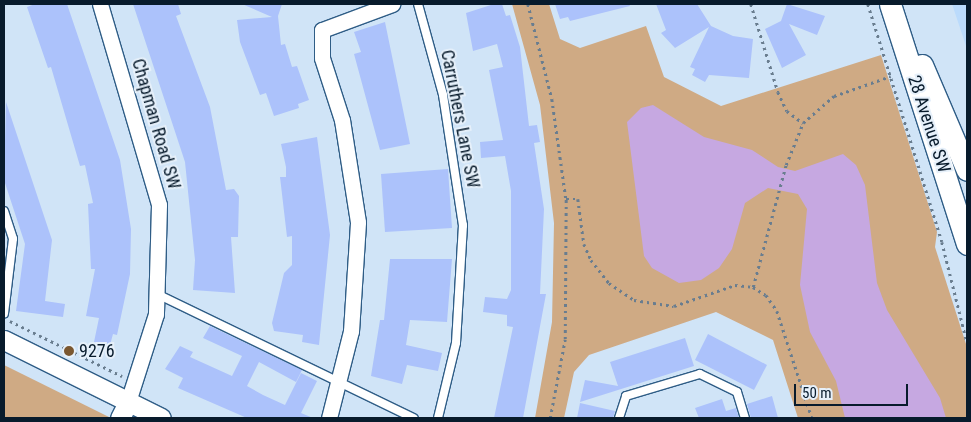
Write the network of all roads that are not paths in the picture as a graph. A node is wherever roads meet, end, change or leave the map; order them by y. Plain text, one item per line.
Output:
1 (100, 4) edge
2 (392, 4) edge
3 (418, 4) edge
4 (890, 4) edge
5 (896, 4) edge
6 (967, 170) edge
7 (4, 211) edge
8 (966, 238) edge
9 (7, 262) edge
10 (157, 294) junction
11 (4, 312) edge
12 (4, 340) edge
13 (340, 383) junction
14 (124, 410) edge
15 (161, 418) edge
16 (328, 418) edge
17 (414, 418) edge
18 (438, 418) edge
19 (619, 418) edge
20 (745, 418) edge

1 - 10 street, Chapman Road SW
2 - 13 street
3 - 18 lane, Carruthers Lane SW
4 - 8 main road, 28 Avenue SW
5 - 6 main road, 28 Avenue SW
7 - 9 lane
9 - 11 lane
10 - 13 lane
10 - 14 street, Chapman Road SW
12 - 14 street
13 - 16 street
13 - 17 lane
14 - 15 street
19 - 20 lane

